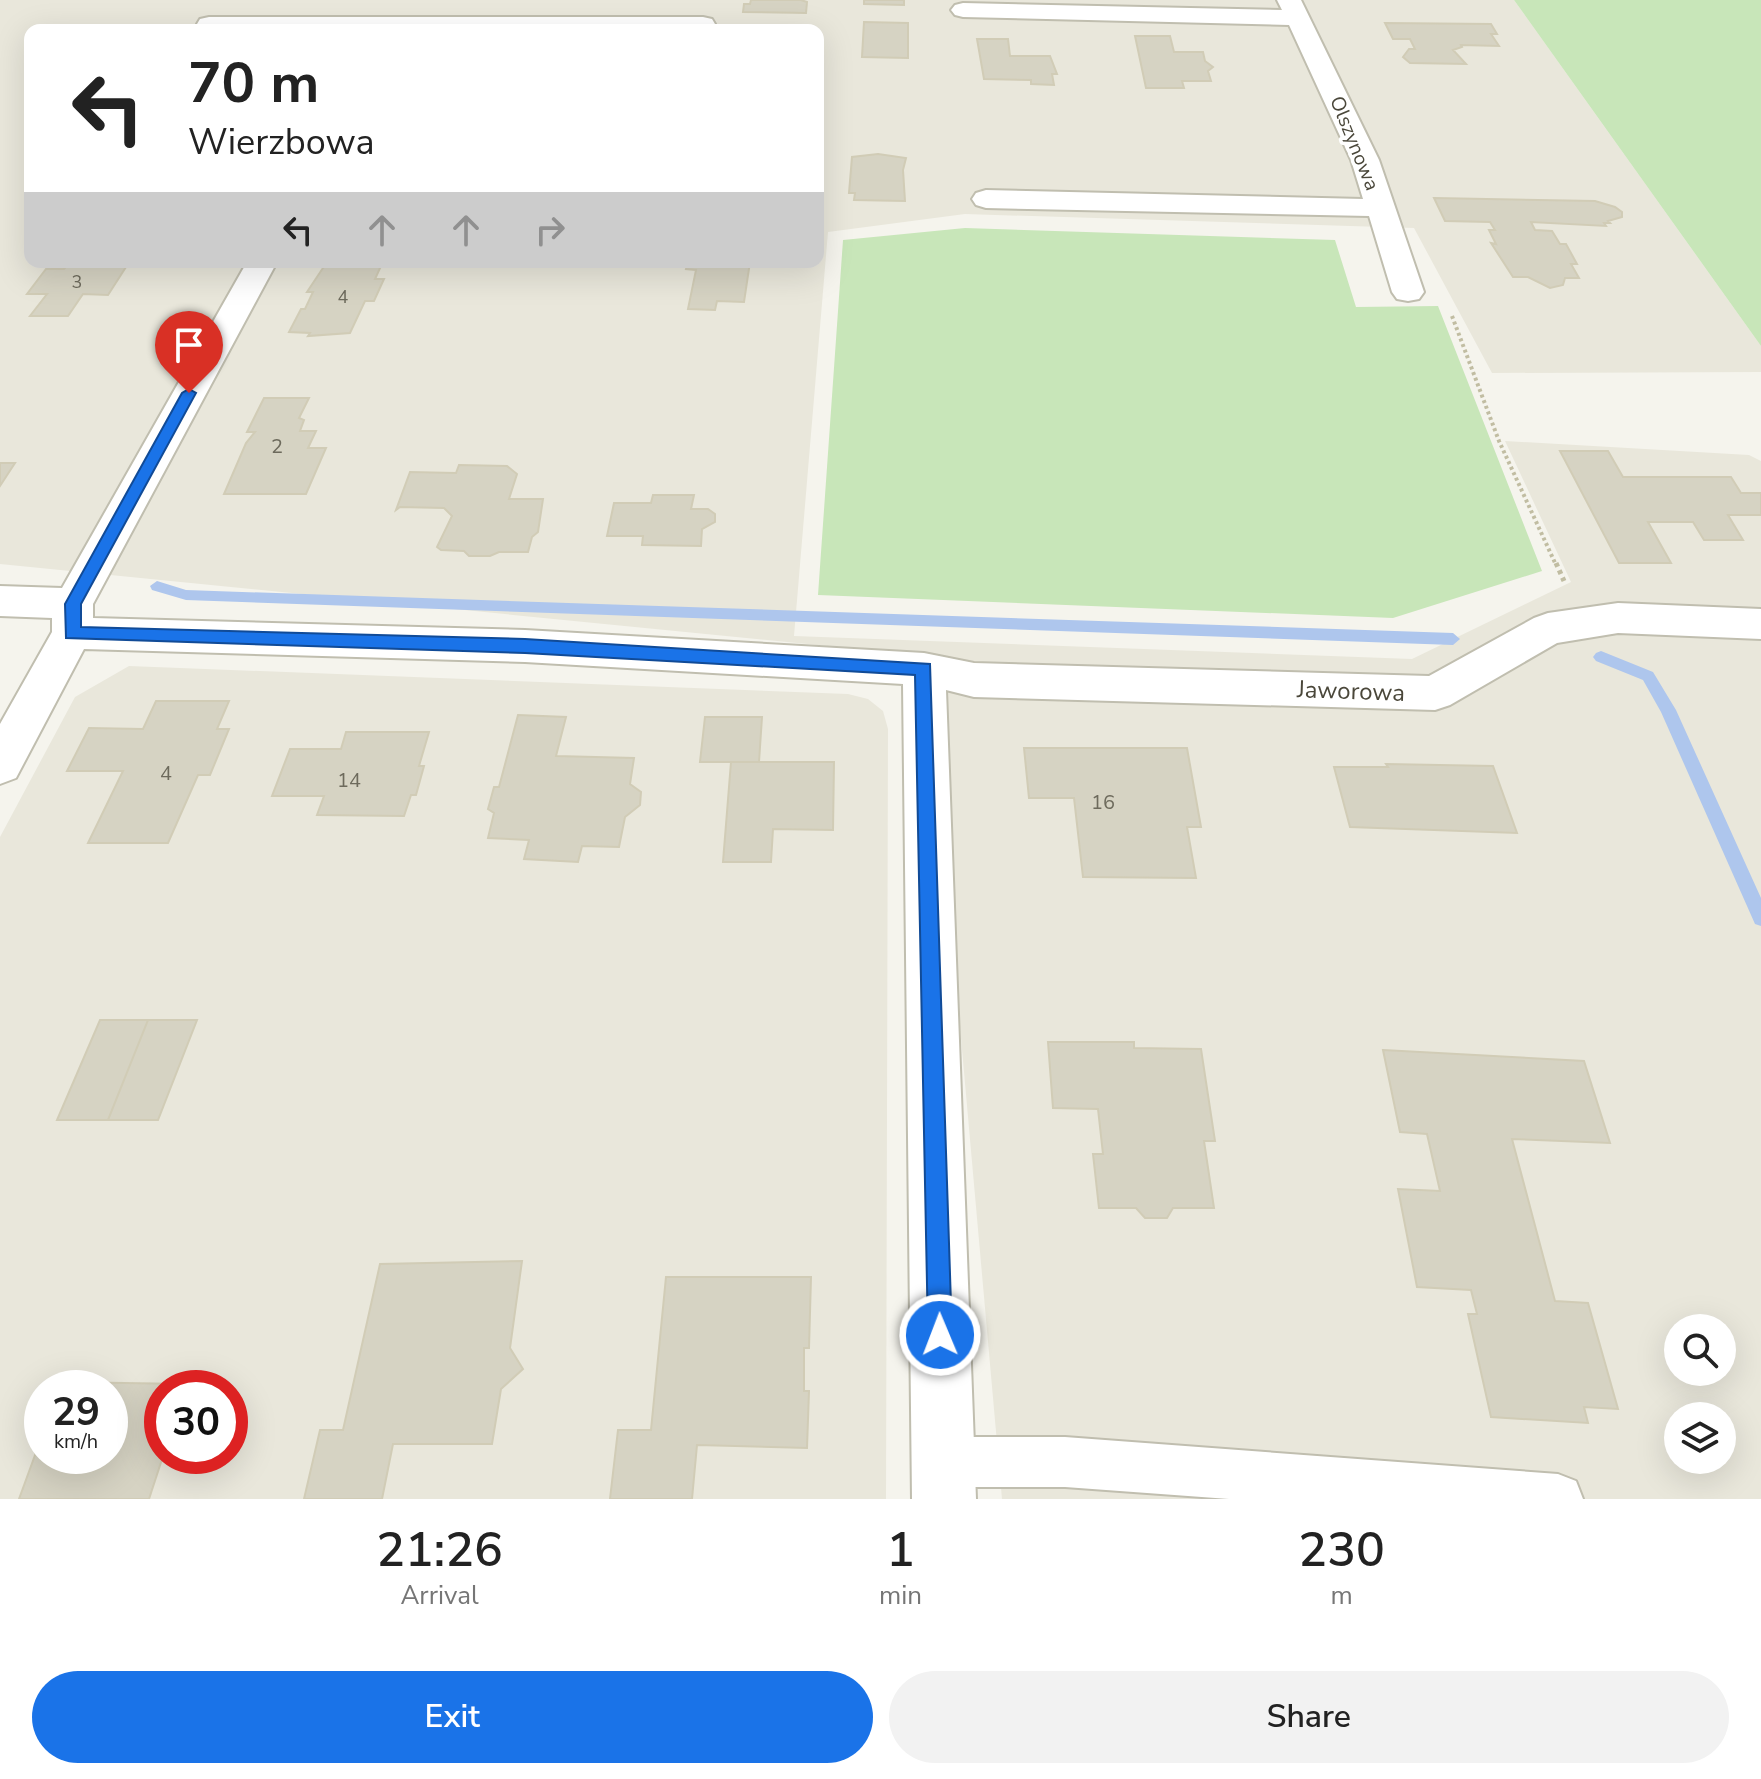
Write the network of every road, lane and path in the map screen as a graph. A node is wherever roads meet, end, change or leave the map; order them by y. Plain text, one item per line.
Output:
1 (406, 0) edge
2 (1294, 9) edge
3 (963, 10) dead end
4 (392, 24) edge
5 (986, 199) dead end
6 (1380, 208) junction
7 (259, 268) edge
8 (1408, 292) dead end
9 (1452, 316) dead end
10 (0, 601) edge
11 (73, 618) junction
12 (1584, 624) junction
13 (1761, 624) edge
14 (924, 669) junction
15 (0, 765) edge
16 (944, 1480) edge
17 (1558, 1499) edge

1 - 4 street
2 - 3 street
2 - 6 street, Olszynowa
5 - 6 street
6 - 8 street, Olszynowa
7 - 11 street
9 - 12 path
10 - 11 street, Jaworowa
11 - 14 street, Jaworowa
11 - 15 street
12 - 13 street, Jaworowa
12 - 14 street, Jaworowa
14 - 16 street
16 - 17 lane

